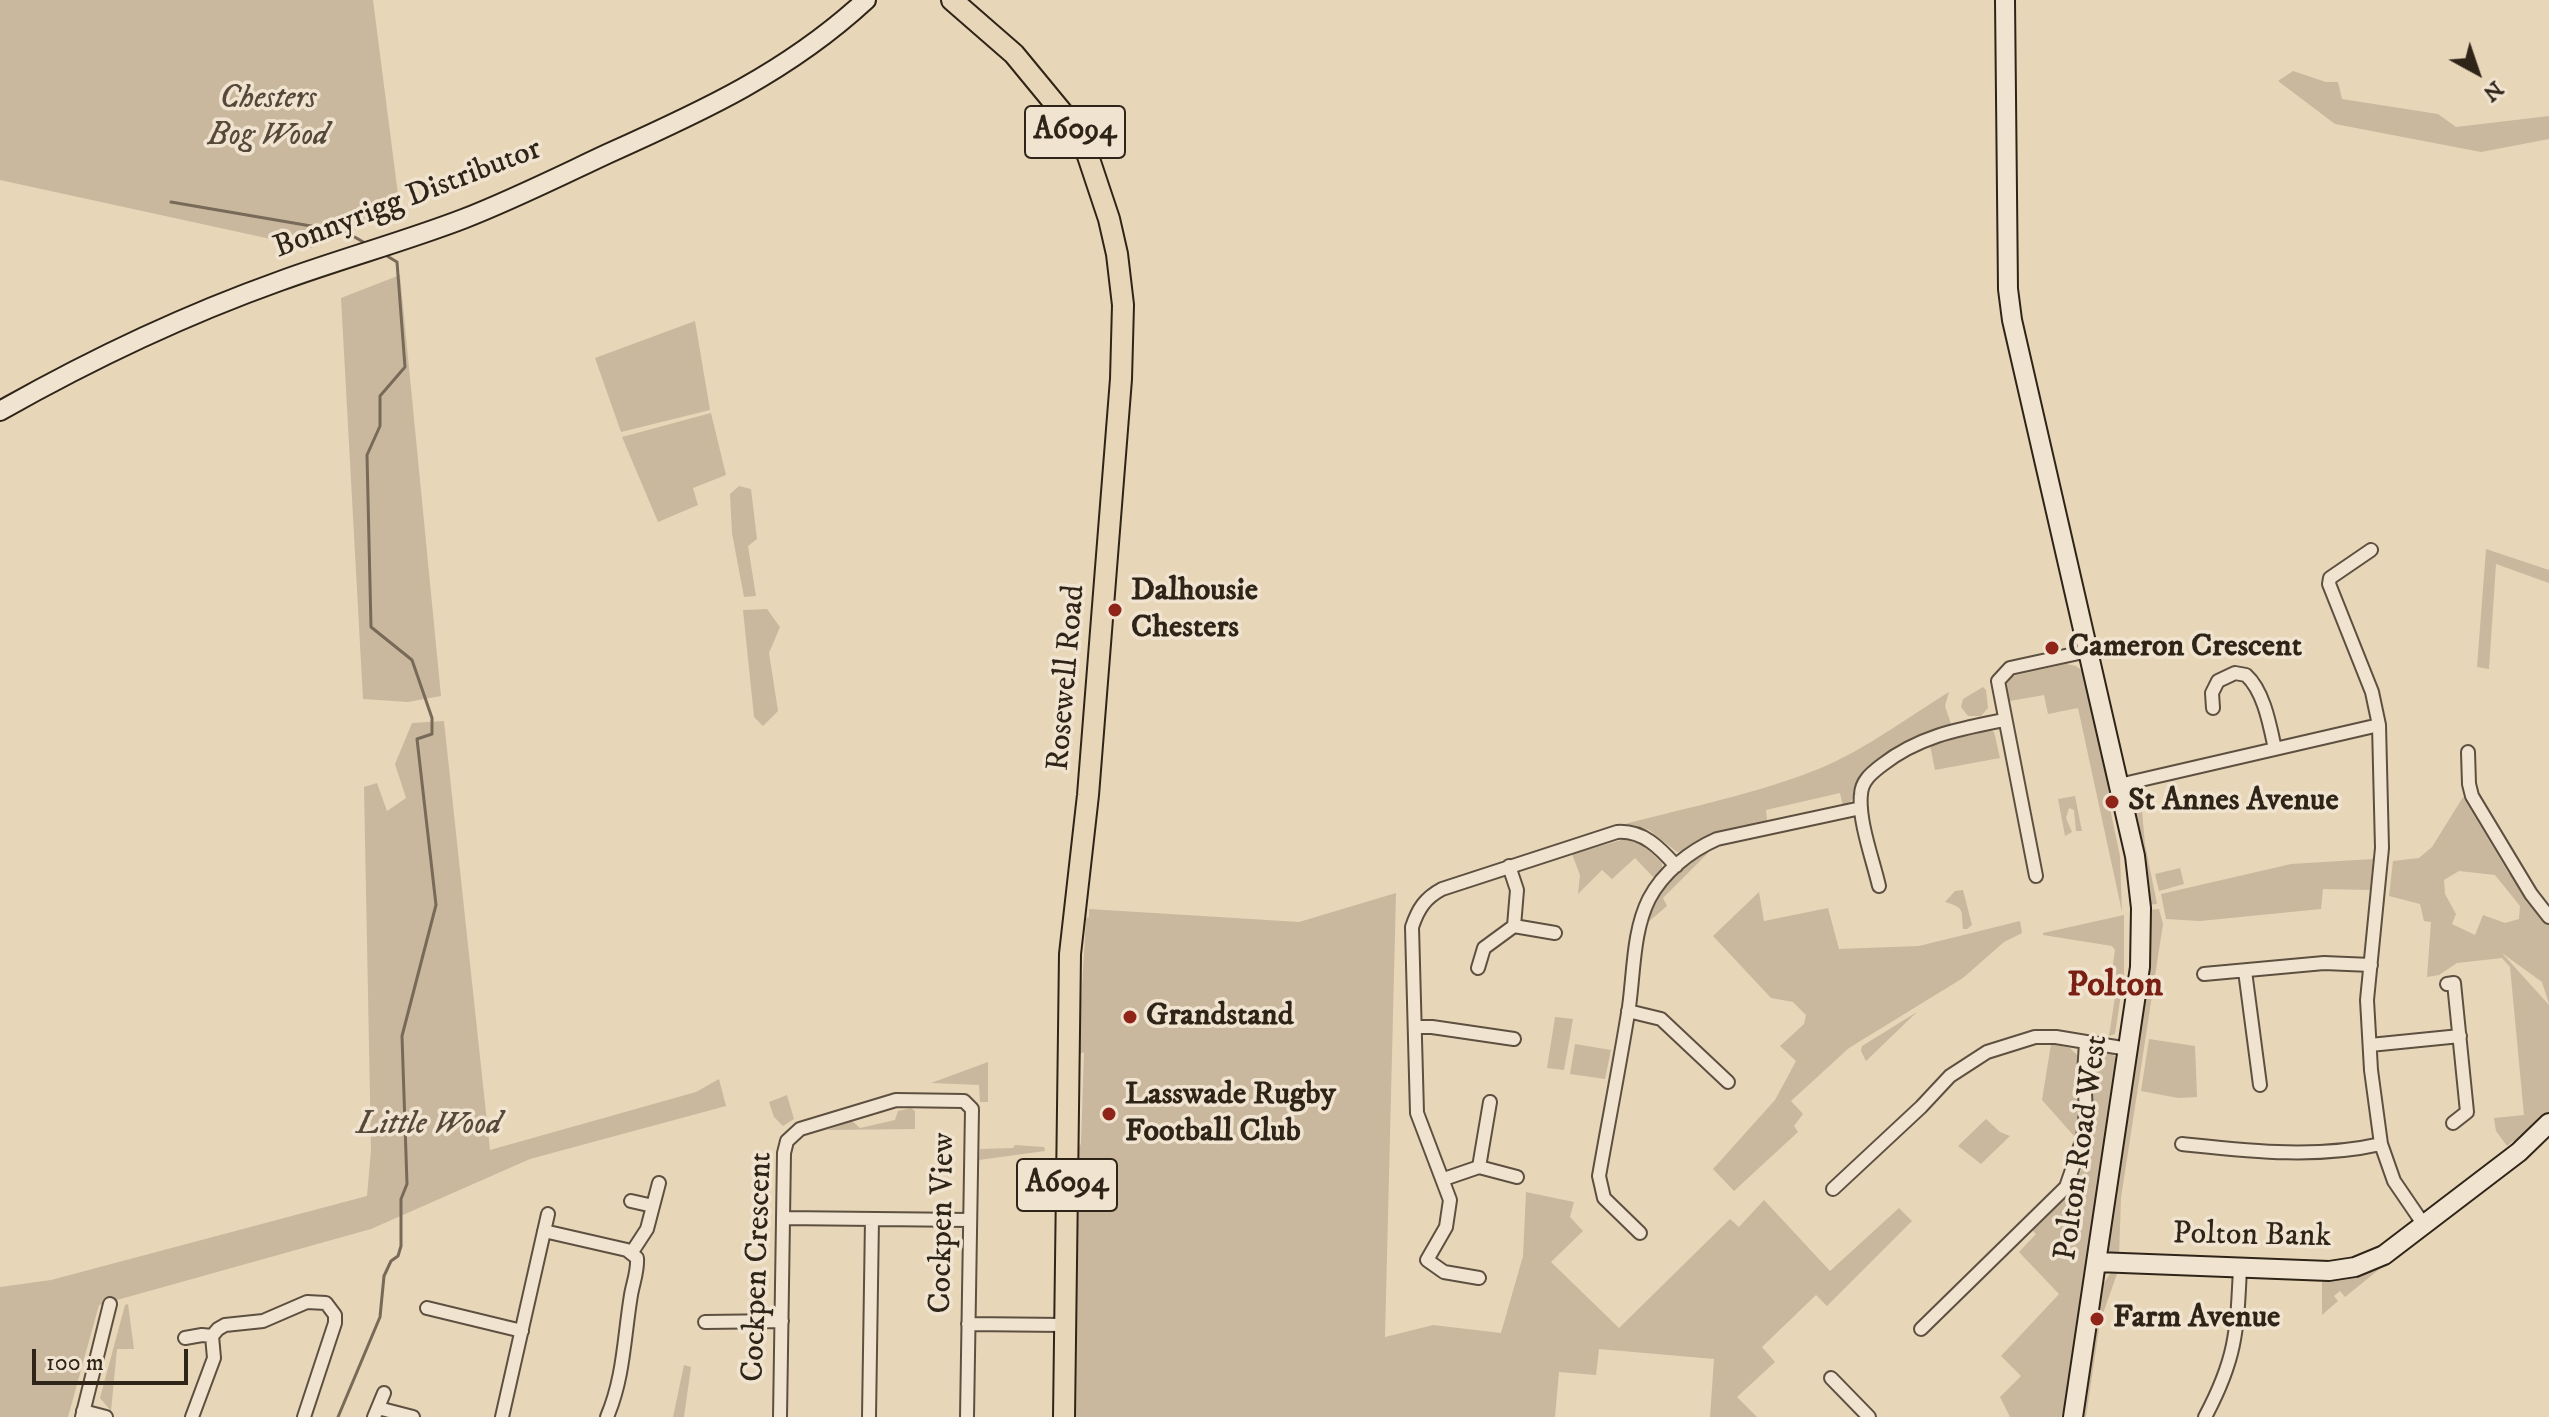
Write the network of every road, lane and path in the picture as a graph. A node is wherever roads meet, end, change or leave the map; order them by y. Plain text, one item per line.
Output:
1 (866, 0) edge
2 (952, 0) edge
3 (2005, 0) edge
4 (0, 411) edge
5 (2371, 550) dead end
6 (2088, 651) junction
7 (2213, 708) dead end
8 (2004, 720) junction
9 (2379, 725) junction
10 (2275, 749) junction
11 (2468, 752) dead end
12 (2119, 785) junction
13 (1861, 808) junction
14 (1509, 866) junction
15 (1676, 866) junction
16 (2036, 876) dead end
17 (1879, 886) dead end
18 (2549, 917) edge
19 (1514, 926) junction
20 (1555, 933) dead end
21 (2371, 965) junction
22 (1478, 968) dead end
23 (2245, 971) junction
24 (2204, 974) dead end
25 (2447, 984) dead end
26 (1628, 1011) junction
27 (1417, 1027) junction
28 (2460, 1036) junction
29 (1514, 1039) dead end
30 (2086, 1042) junction
31 (2370, 1045) junction
32 (2128, 1049) junction
33 (1728, 1082) dead end
34 (2260, 1085) dead end
35 (896, 1100) joint
36 (1490, 1102) dead end
37 (2453, 1123) dead end
38 (2549, 1123) edge
39 (2182, 1144) dead end
40 (2381, 1144) junction
41 (1479, 1167) junction
42 (1517, 1177) dead end
43 (1444, 1179) junction
44 (659, 1183) dead end
45 (1833, 1189) dead end
46 (631, 1201) dead end
47 (653, 1206) junction
48 (548, 1214) dead end
49 (783, 1218) junction
50 (872, 1219) junction
51 (970, 1220) junction
52 (2424, 1225) junction
53 (544, 1231) junction
54 (1640, 1233) dead end
55 (632, 1252) junction
56 (2097, 1262) junction
57 (2240, 1268) junction
58 (1479, 1278) dead end
59 (110, 1304) dead end
60 (427, 1308) dead end
61 (782, 1321) junction
62 (705, 1322) dead end
63 (968, 1324) junction
64 (1064, 1325) junction
65 (1921, 1329) dead end
66 (522, 1331) junction
67 (215, 1332) junction
68 (185, 1338) dead end
69 (1831, 1378) dead end
70 (384, 1393) dead end
71 (376, 1413) edge
72 (82, 1414) edge
73 (106, 1417) edge
74 (192, 1417) edge
75 (304, 1417) edge
76 (413, 1417) edge
77 (502, 1417) edge
78 (607, 1417) edge
79 (780, 1417) edge
80 (869, 1417) edge
81 (967, 1417) edge
82 (1064, 1417) edge
83 (1869, 1417) edge
84 (2073, 1417) edge
85 (2205, 1417) edge

1 - 4 street, Bonnyrigg Distributor
2 - 64 main road, Rosewell Road / A6094
3 - 6 street, Polton Road West
5 - 9 street
6 - 8 street
6 - 12 street, Polton Road West
7 - 10 street
8 - 13 street
8 - 16 street
9 - 10 street
9 - 21 street
10 - 12 street
11 - 18 street
12 - 32 street, Polton Road West
13 - 15 street
13 - 17 street
14 - 15 street
14 - 19 street
14 - 27 street
15 - 26 street
19 - 20 street
19 - 22 street
21 - 23 street
21 - 31 street
23 - 24 street
23 - 34 street
25 - 28 street
26 - 33 street
26 - 54 street
27 - 29 street
27 - 43 street
28 - 31 street
28 - 37 street
30 - 32 street
30 - 45 street
30 - 65 street
31 - 40 street
32 - 56 street, Polton Road West
35 - 49 street, Cockpen Crescent
35 - 51 street, Cockpen View
36 - 41 street
38 - 52 street, Polton Bank
39 - 40 street
40 - 52 street
41 - 42 street
41 - 43 street
43 - 58 street
44 - 47 street
46 - 47 street
47 - 55 street
48 - 53 street
49 - 50 street
49 - 61 street, Cockpen Crescent
50 - 51 street
50 - 80 street
51 - 63 street, Cockpen View
52 - 57 street, Polton Bank
53 - 55 street
53 - 66 street
55 - 78 street
56 - 57 street, Polton Bank
56 - 84 street, Polton Road West
57 - 85 street
59 - 72 street
60 - 66 street
61 - 62 street
61 - 79 street, Cockpen Crescent
63 - 64 street
63 - 81 street, Cockpen View
64 - 82 main road, Rosewell Road / A6094
66 - 77 street
67 - 68 street
67 - 74 street
67 - 75 street
69 - 83 street
70 - 71 street
71 - 76 street
72 - 73 street

